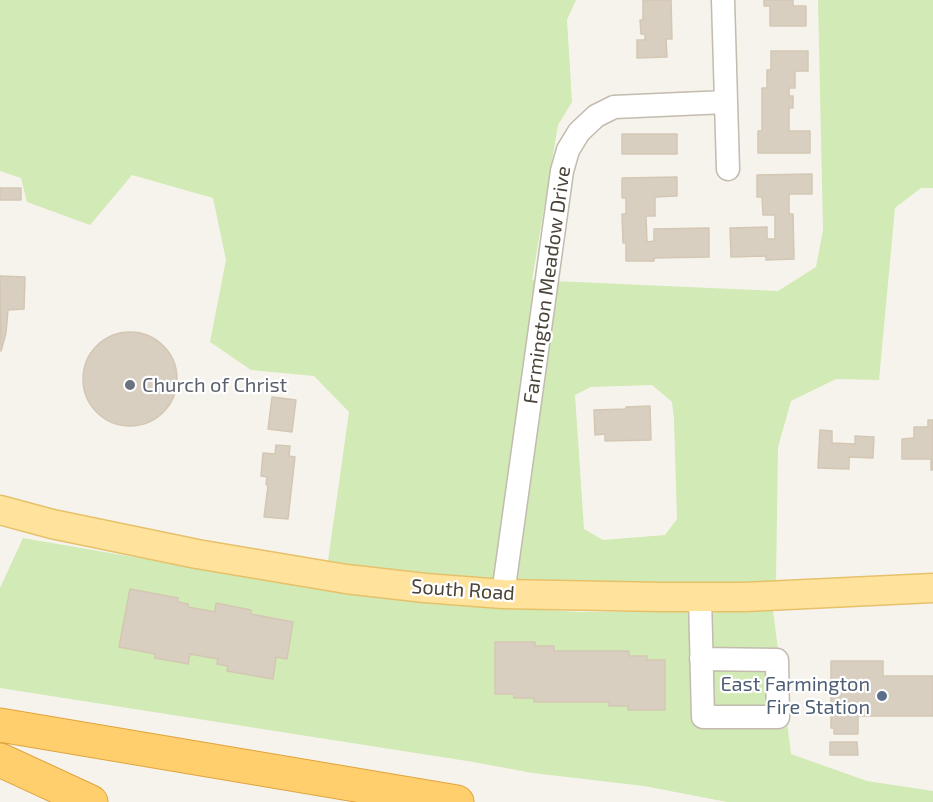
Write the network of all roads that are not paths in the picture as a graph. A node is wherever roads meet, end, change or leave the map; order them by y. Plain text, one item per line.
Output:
1 (723, 0) edge
2 (726, 102) junction
3 (728, 168) dead end
4 (0, 510) edge
5 (933, 588) edge
6 (503, 594) junction
7 (700, 597) junction
8 (702, 659) dead end
9 (0, 725) edge
10 (0, 760) edge
11 (91, 802) edge
12 (457, 802) edge

1 - 2 street
2 - 3 street
2 - 6 street, Farmington Meadow Drive
4 - 6 main road, South Road
5 - 7 main road, South Road
6 - 7 main road, South Road
7 - 8 street
9 - 12 highway
10 - 11 highway

